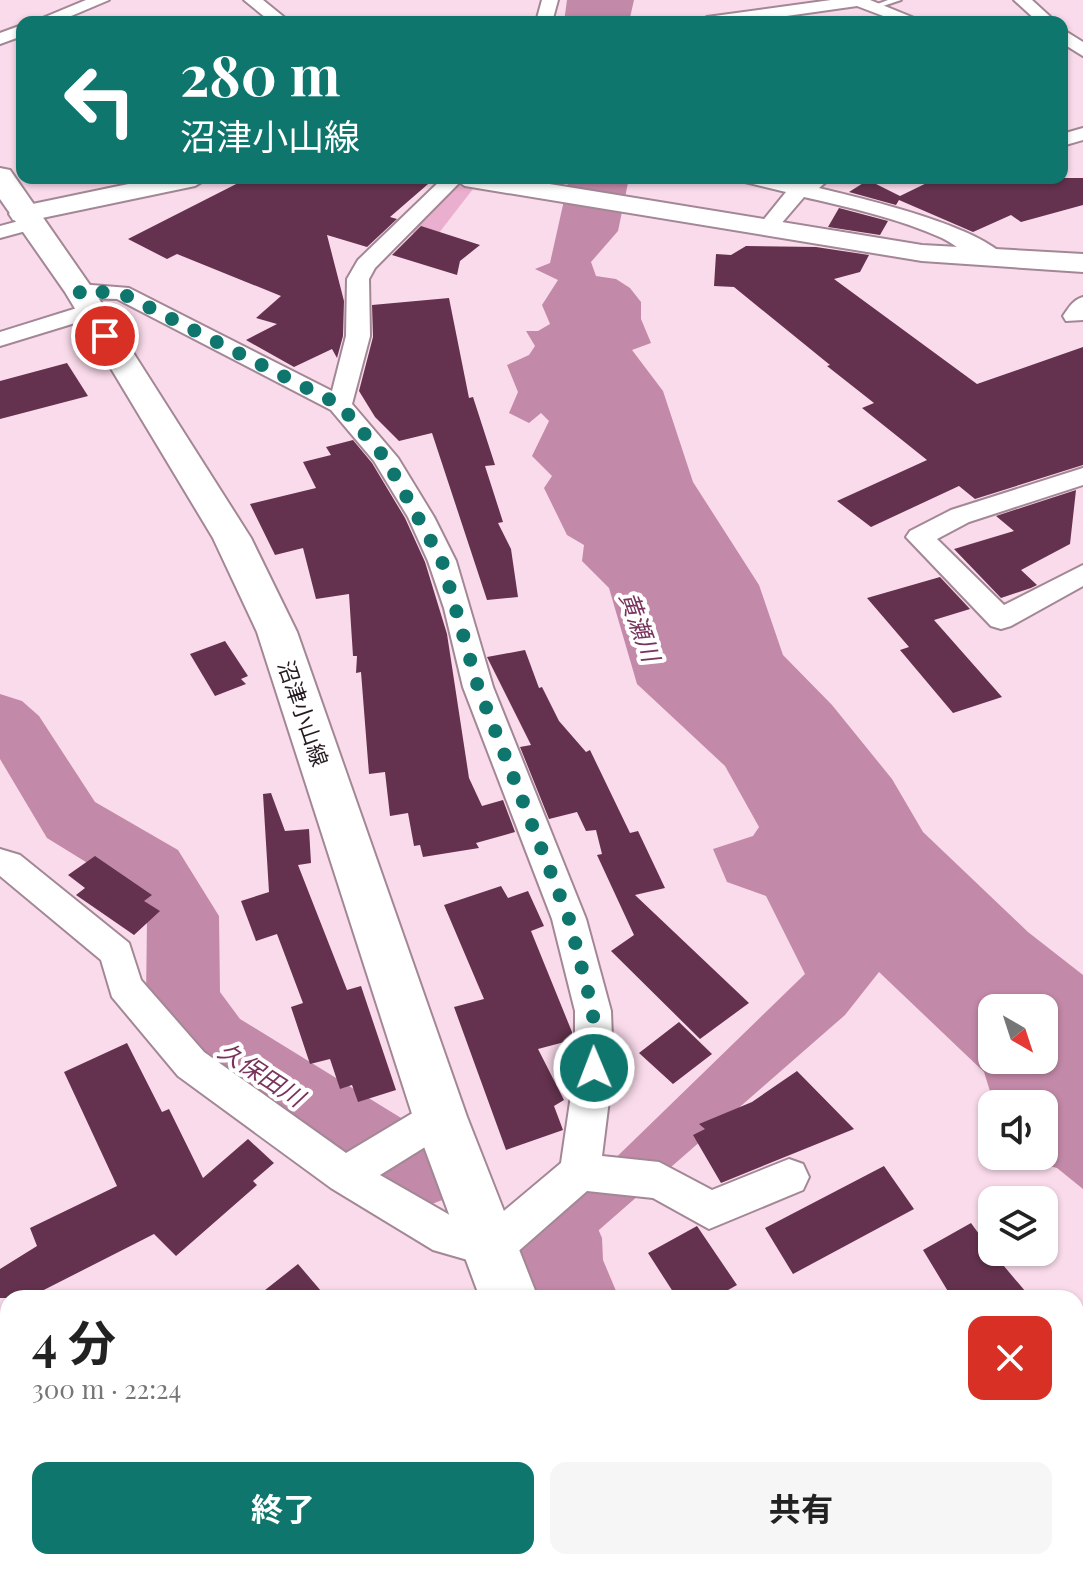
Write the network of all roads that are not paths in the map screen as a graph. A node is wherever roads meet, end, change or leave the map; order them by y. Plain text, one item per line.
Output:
1 (101, 0) edge
2 (252, 0) edge
3 (897, 0) edge
4 (1022, 0) edge
5 (871, 8) junction
6 (57, 16) edge
7 (274, 16) edge
8 (750, 16) edge
9 (897, 16) edge
10 (1041, 16) edge
11 (0, 176) edge
12 (171, 184) edge
13 (448, 184) edge
14 (514, 184) edge
15 (776, 184) edge
16 (815, 184) edge
17 (799, 190) junction
18 (18, 223) edge
19 (767, 228) junction
20 (996, 259) junction
21 (1083, 263) edge
22 (84, 301) junction
23 (0, 339) edge
24 (340, 405) junction
25 (1079, 485) edge
26 (1083, 574) edge
27 (0, 862) edge
28 (431, 1121) junction
29 (586, 1172) junction
30 (345, 1175) junction
31 (789, 1177) dead end
32 (492, 1247) junction
33 (506, 1290) edge

1 - 6 street
2 - 7 street
3 - 5 lane
4 - 10 street
5 - 8 street
5 - 9 street
11 - 18 main road, 沼津小山線
12 - 18 street
13 - 24 street
14 - 19 street
15 - 17 street
16 - 17 street
17 - 19 street
17 - 20 street
18 - 22 main road, 沼津小山線
19 - 20 street
20 - 21 street
22 - 23 street
22 - 24 street
22 - 28 main road, 沼津小山線
24 - 29 street
25 - 26 street
27 - 30 street
28 - 30 street
28 - 32 main road, 沼津小山線
29 - 31 street
29 - 32 street
30 - 32 street
32 - 33 main road, 沼津小山線

